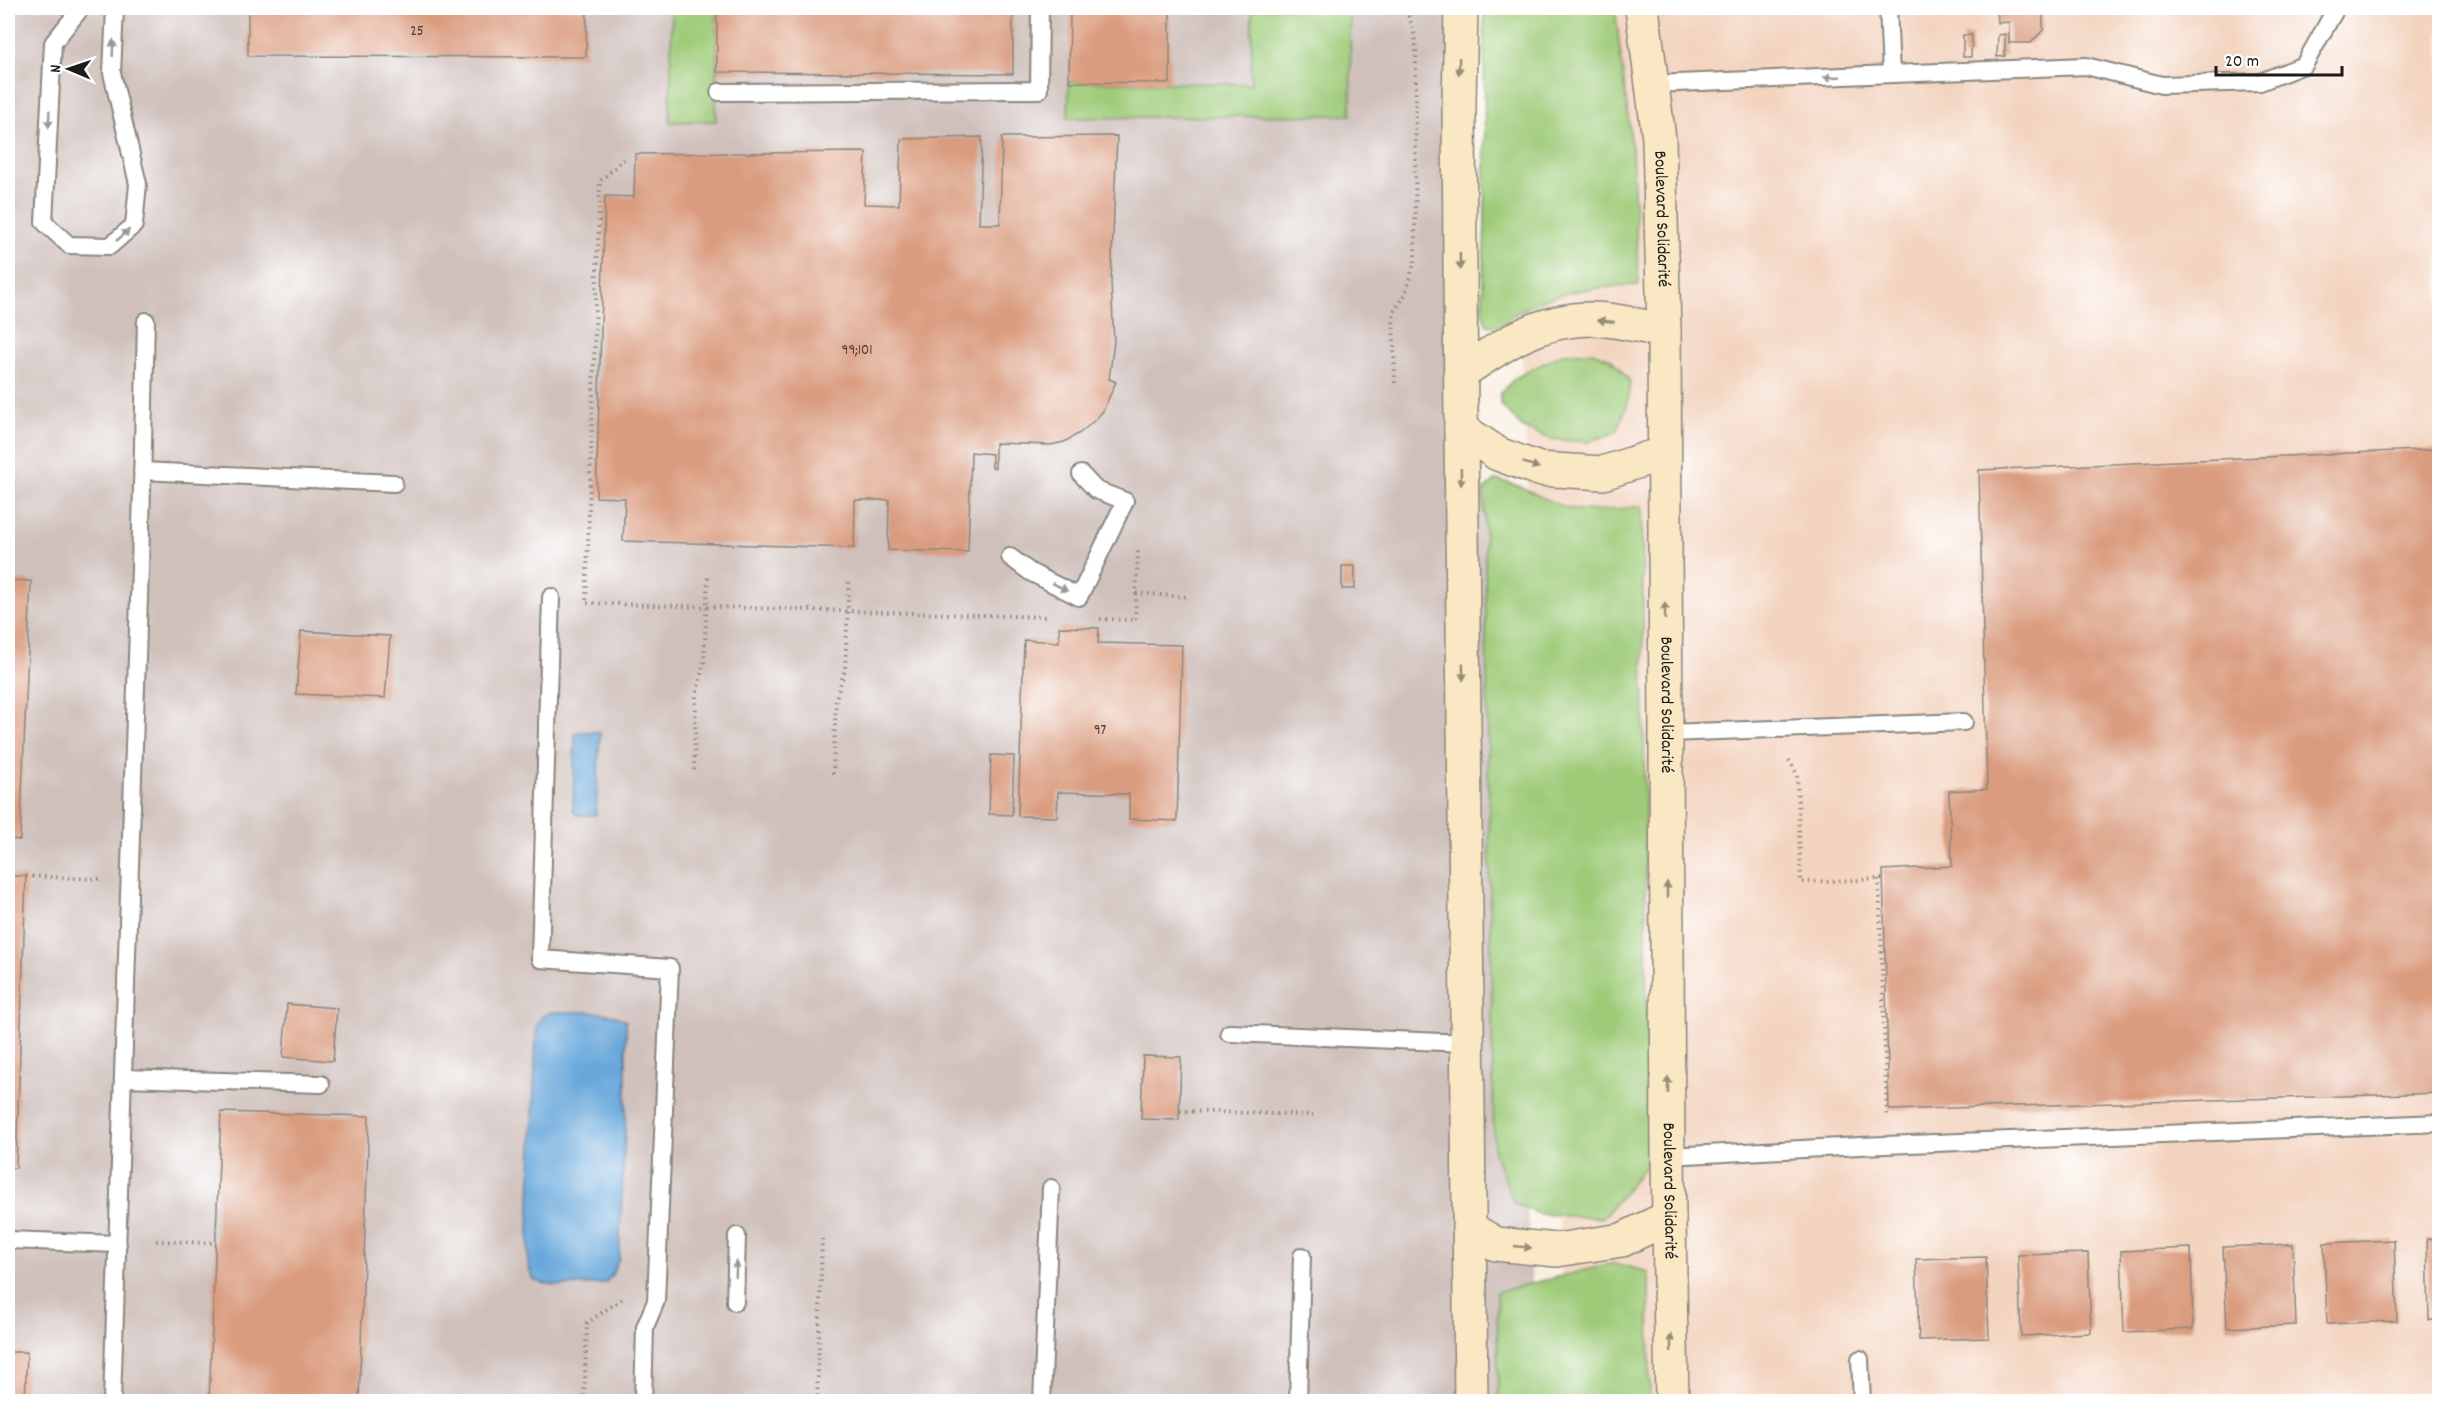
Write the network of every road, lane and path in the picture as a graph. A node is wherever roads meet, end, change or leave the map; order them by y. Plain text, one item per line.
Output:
1 (81, 8) edge
2 (115, 8) edge
3 (1040, 8) edge
4 (1406, 8) edge
5 (1461, 8) edge
6 (1642, 8) edge
7 (1888, 8) edge
8 (2334, 8) edge
9 (1891, 74) junction
10 (1653, 84) junction
11 (719, 92) dead end
12 (624, 159) dead end
13 (146, 321) dead end
14 (1664, 331) junction
15 (1461, 374) junction
16 (1395, 383) dead end
17 (1461, 429) junction
18 (1664, 453) junction
19 (142, 471) junction
20 (1081, 474) dead end
21 (394, 483) dead end
22 (1138, 539) dead end
23 (1010, 557) dead end
24 (708, 576) dead end
25 (849, 581) dead end
26 (1136, 593) junction
27 (551, 597) dead end
28 (1188, 597) dead end
29 (706, 607) junction
30 (848, 610) junction
31 (1051, 617) dead end
32 (1099, 619) dead end
33 (1964, 722) dead end
34 (1667, 733) junction
35 (1786, 758) dead end
36 (694, 770) dead end
37 (833, 774) dead end
38 (26, 876) dead end
39 (107, 880) dead end
40 (1229, 1033) dead end
41 (1467, 1042) junction
42 (123, 1078) junction
43 (321, 1084) dead end
44 (1180, 1111) dead end
45 (1313, 1115) dead end
46 (2439, 1123) edge
47 (1888, 1145) junction
48 (1668, 1156) junction
49 (1051, 1188) dead end
50 (1669, 1217) junction
51 (1469, 1228) junction
52 (737, 1236) dead end
53 (822, 1239) dead end
54 (8, 1240) edge
55 (156, 1241) dead end
56 (117, 1244) junction
57 (215, 1244) dead end
58 (1302, 1256) dead end
59 (656, 1273) junction
60 (735, 1302) dead end
61 (1860, 1359) dead end
62 (112, 1401) edge
63 (584, 1401) edge
64 (643, 1401) edge
65 (817, 1401) edge
66 (1042, 1401) edge
67 (1298, 1401) edge
68 (1471, 1401) edge
69 (1672, 1401) edge
70 (1862, 1401) edge

1 -> 2 lane
3 - 11 lane
4 - 16 path
5 -> 15 main road
6 - 10 main road, Boulevard Solidarité
7 - 9 lane
8 - 9 lane
9 -> 10 lane
10 - 14 main road, Boulevard Solidarité
12 - 29 path
13 - 19 lane
14 -> 15 main road
14 - 18 main road, Boulevard Solidarité
15 - 17 main road
17 -> 18 main road
17 -> 41 main road
34 -> 18 main road, Boulevard Solidarité
19 - 21 lane
19 - 42 lane
23 -> 20 lane
22 - 26 path
24 - 29 path
25 - 30 path
26 - 28 path
26 - 32 path
27 - 59 lane
29 - 30 path
29 - 36 path
30 - 31 path
30 - 37 path
33 - 34 lane
48 -> 34 main road, Boulevard Solidarité
35 - 47 path
38 - 39 path
40 - 41 lane
41 - 51 main road
42 - 43 lane
42 - 56 lane
44 - 45 path
46 - 47 lane
47 - 48 lane
48 - 50 main road, Boulevard Solidarité
49 - 66 lane
51 -> 50 main road
69 -> 50 main road, Boulevard Solidarité
51 - 68 main road
60 -> 52 lane
53 - 65 path
54 - 56 lane
55 - 57 path
56 - 62 lane
58 - 67 lane
59 - 63 path
59 - 64 lane
61 - 70 lane

